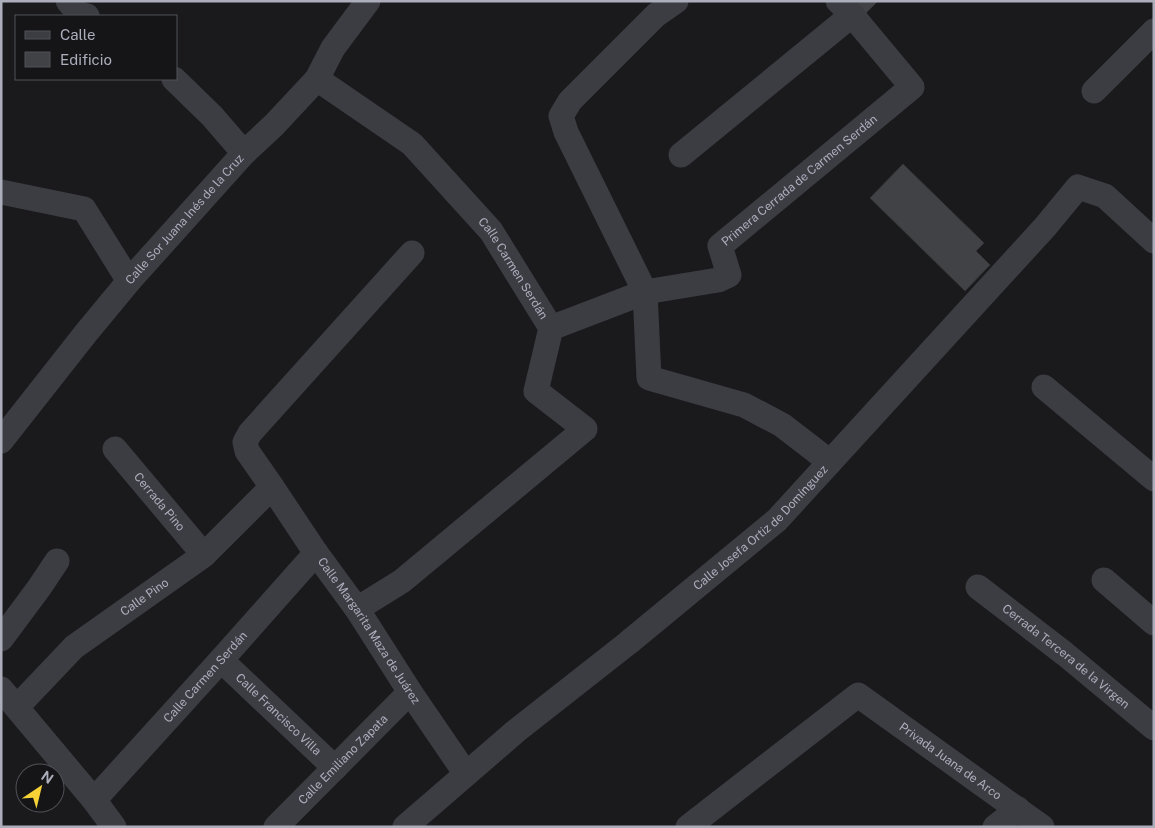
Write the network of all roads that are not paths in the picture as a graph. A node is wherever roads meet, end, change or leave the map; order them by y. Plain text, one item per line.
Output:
1 (68, 1) edge
2 (368, 1) edge
3 (657, 6) edge
4 (845, 8) edge
5 (83, 15) edge
6 (1154, 31) edge
7 (317, 79) junction
8 (175, 80) edge
9 (1094, 91) dead end
10 (244, 153) junction
11 (681, 155) dead end
12 (1, 192) edge
13 (1154, 240) edge
14 (412, 253) dead end
15 (129, 281) junction
16 (645, 292) junction
17 (551, 328) junction
18 (1044, 387) dead end
19 (1, 441) edge
20 (115, 449) dead end
21 (830, 462) junction
22 (1154, 479) edge
23 (272, 487) junction
24 (316, 552) junction
25 (204, 555) junction
26 (57, 561) dead end
27 (1104, 580) dead end
28 (978, 587) dead end
29 (357, 609) junction
30 (1154, 623) edge
31 (1, 639) edge
32 (221, 660) junction
33 (410, 692) junction
34 (9, 698) edge
35 (1154, 728) edge
36 (335, 768) junction
37 (466, 774) junction
38 (94, 800) junction
39 (1018, 809) junction
40 (114, 827) edge
41 (276, 827) edge
42 (404, 827) edge
43 (688, 827) edge
44 (995, 827) edge
45 (1042, 827) edge

1 - 5 street
2 - 7 street, Calle Sor Juana Inés de la Cruz
3 - 16 street
4 - 11 street
4 - 16 street, Primera Cerrada de Carmen Serdán
6 - 9 street
7 - 10 street, Calle Sor Juana Inés de la Cruz
7 - 17 street, Calle Carmen Serdán
8 - 10 street
10 - 15 street, Calle Sor Juana Inés de la Cruz
12 - 15 street
13 - 21 street, Calle Josefa Ortiz de Domínguez
14 - 23 street, Calle Margarita Maza de Juárez
15 - 19 street, Calle Sor Juana Inés de la Cruz
16 - 17 street, Primera Cerrada de Carmen Serdán
16 - 21 street
17 - 29 street, Calle Carmen Serdán
18 - 22 street
20 - 25 street, Cerrada Pino
21 - 37 street, Calle Josefa Ortiz de Domínguez
23 - 24 street, Calle Margarita Maza de Juárez
23 - 25 street, Calle Pino
24 - 29 street, Calle Margarita Maza de Juárez
24 - 32 street, Calle Carmen Serdán
25 - 34 street, Calle Pino
26 - 31 street
27 - 30 street
28 - 35 street, Cerrada Tercera de la Virgen
29 - 33 street, Calle Margarita Maza de Juárez
32 - 36 street, Calle Francisco Villa
32 - 38 street, Calle Carmen Serdán
33 - 36 street, Calle Emiliano Zapata
33 - 37 street, Calle Margarita Maza de Juárez
34 - 38 street
36 - 41 street, Calle Emiliano Zapata
37 - 42 street, Calle Josefa Ortiz de Domínguez
38 - 40 street
39 - 43 street, Privada Juana de Arco
39 - 44 street
39 - 45 street, Privada Juana de Arco

